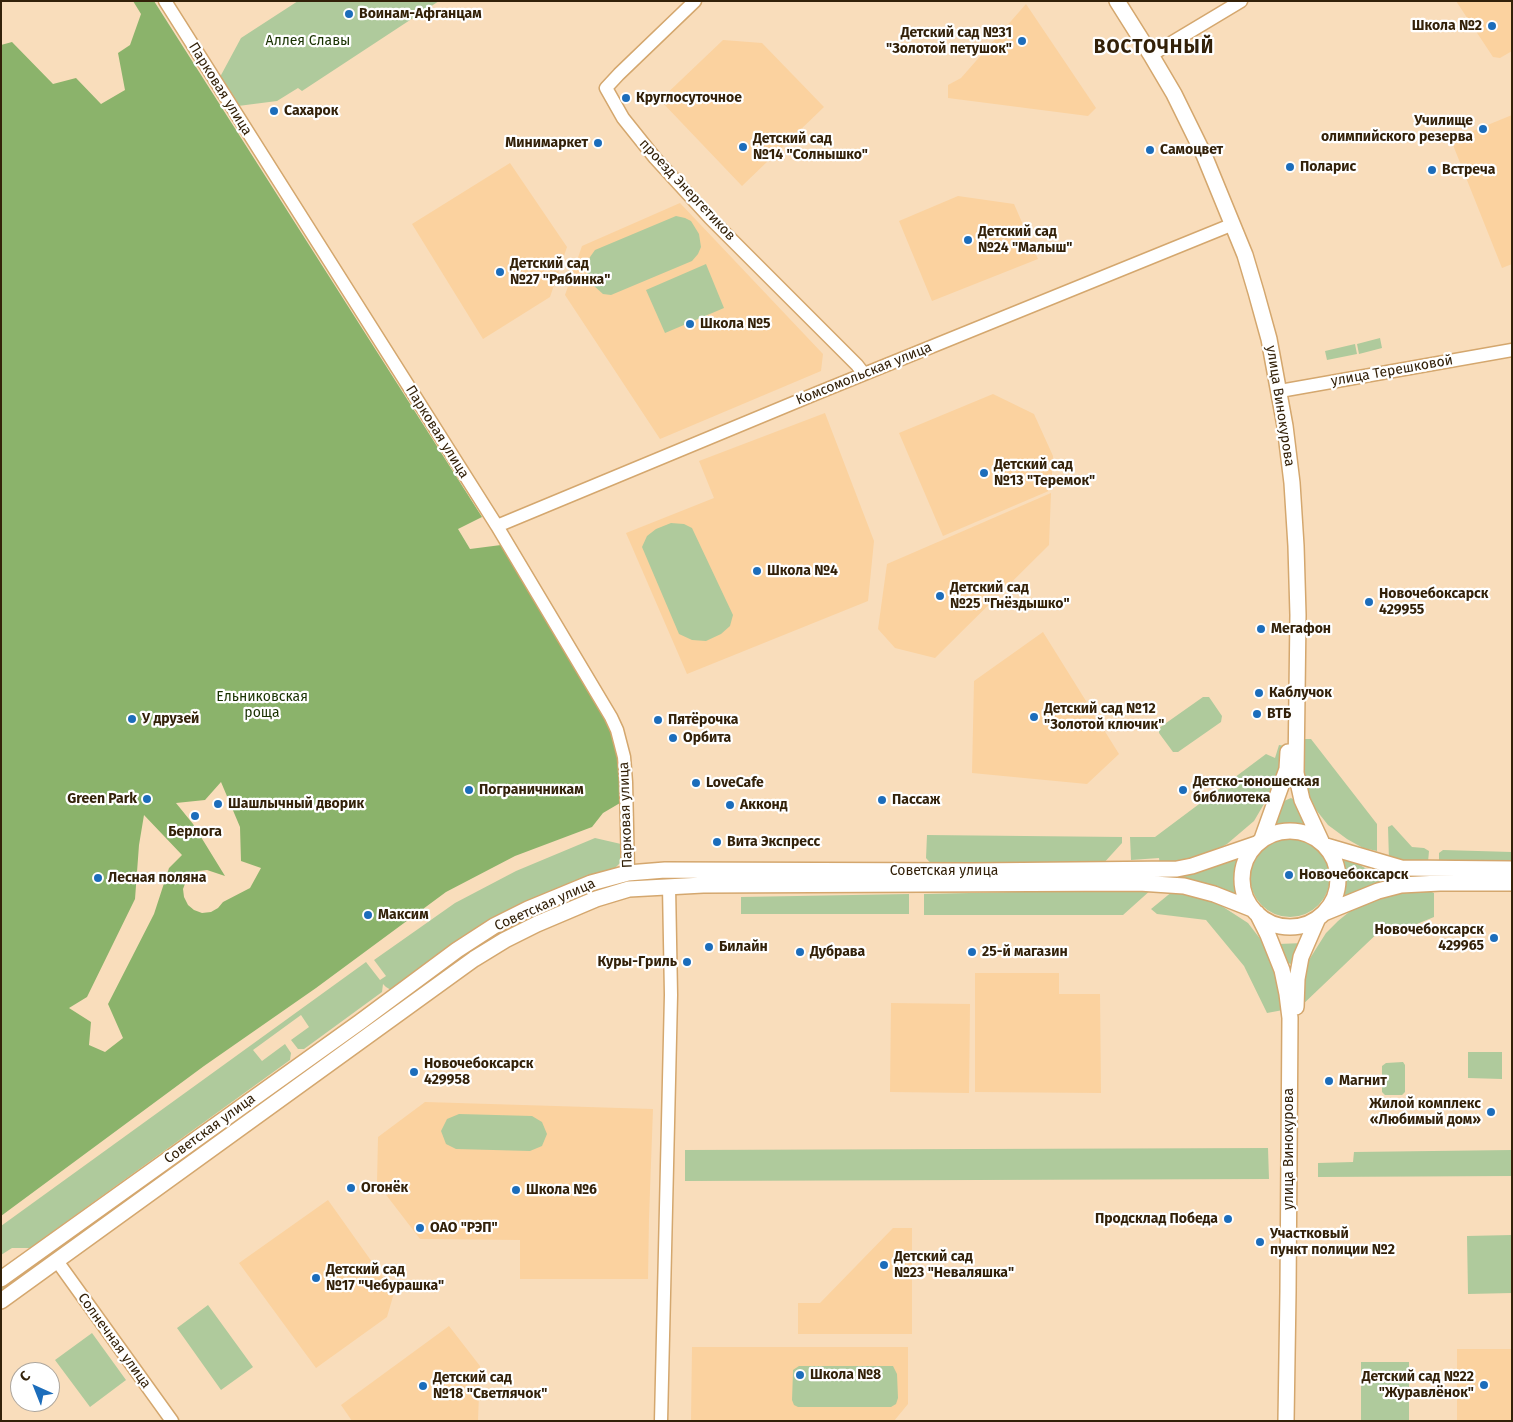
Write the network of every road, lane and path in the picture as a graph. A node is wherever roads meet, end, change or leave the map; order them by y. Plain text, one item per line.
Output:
1 (165, 1) edge
2 (694, 1) edge
3 (1106, 1) edge
4 (1117, 1) edge
5 (1241, 1) edge
6 (1148, 57) junction
7 (1230, 225) junction
8 (1512, 350) edge
9 (864, 374) junction
10 (1276, 392) junction
11 (1282, 427) junction
12 (497, 526) junction
13 (1259, 842) junction
14 (1323, 844) junction
15 (1512, 869) edge
16 (628, 872) junction
17 (1512, 883) edge
18 (669, 886) junction
19 (629, 889) junction
20 (1255, 911) junction
21 (1321, 916) junction
22 (47, 1246) junction
23 (57, 1261) junction
24 (1, 1279) edge
25 (1292, 1292) junction
26 (1, 1301) edge
27 (172, 1421) edge
28 (661, 1421) edge
29 (1286, 1421) edge
30 (1294, 1421) edge

1 - 12 street, Парковая улица
2 - 9 street, проезд Энергетиков
3 - 6 main road, улица Винокурова
4 - 6 main road, улица Винокурова
5 - 6 street
6 - 7 main road, улица Винокурова
7 - 9 street, Комсомольская улица
7 - 10 main road, улица Винокурова
8 - 10 street, улица Терешковой
9 - 12 street, Комсомольская улица
10 - 11 main road, улица Винокурова
11 - 13 main road, улица Винокурова
11 - 14 main road, улица Винокурова
12 - 16 street, Парковая улица
13 - 14 main road
13 - 16 main road, Советская улица
13 - 20 main road
14 - 15 main road
14 - 21 main road
16 - 19 main road, Парковая улица
16 - 22 main road, Советская улица
17 - 21 main road
18 - 19 main road, Советская улица
18 - 20 main road, Советская улица
18 - 28 street
19 - 23 main road, Советская улица
20 - 21 main road
20 - 25 main road, улица Винокурова
21 - 25 main road, улица Винокурова
22 - 23 main road
22 - 24 main road, Советская улица
23 - 26 main road, Советская улица
23 - 27 street, Солнечная улица
25 - 29 main road, улица Винокурова
25 - 30 main road, улица Винокурова

